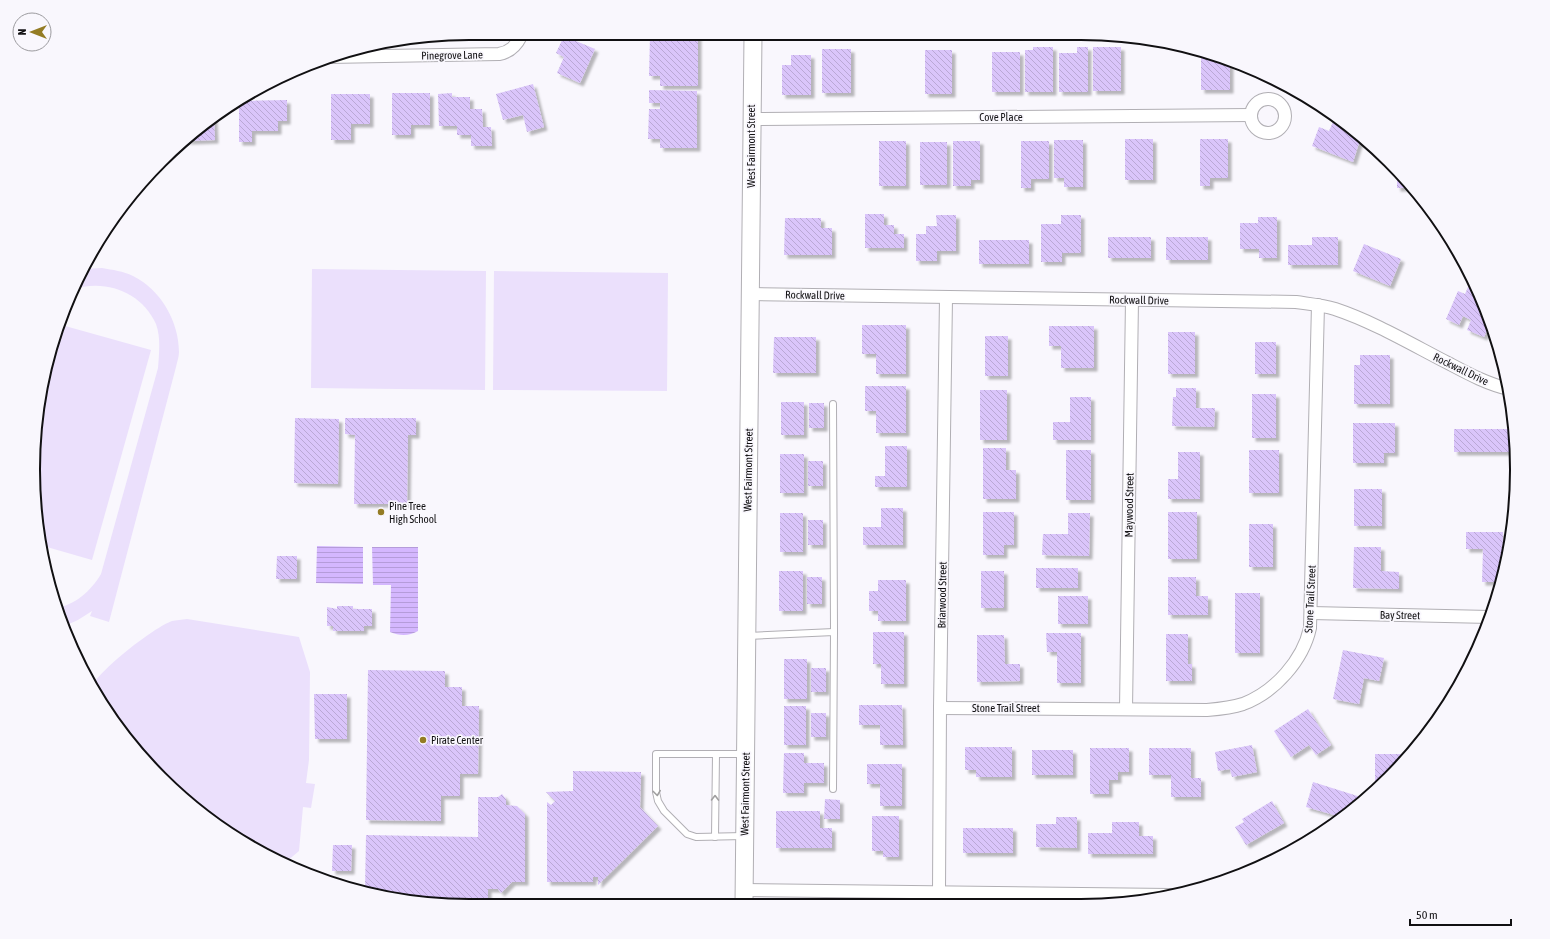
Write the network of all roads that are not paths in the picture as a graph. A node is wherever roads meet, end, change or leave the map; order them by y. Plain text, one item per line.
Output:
1 (518, 40) edge
2 (752, 40) edge
3 (353, 57) edge
4 (1251, 116) dead end
5 (752, 119) junction
6 (750, 294) junction
7 (946, 298) junction
8 (1132, 300) junction
9 (1318, 305) junction
10 (1502, 388) edge
11 (833, 404) dead end
12 (1311, 613) junction
13 (1484, 617) edge
14 (834, 632) junction
15 (747, 636) junction
16 (940, 708) junction
17 (1126, 709) junction
18 (716, 754) junction
19 (746, 754) junction
20 (833, 789) dead end
21 (745, 836) junction
22 (715, 837) junction
23 (939, 892) junction
24 (1128, 896) edge
25 (744, 897) edge
26 (1042, 898) edge

1 - 3 street, Pinegrove Lane
2 - 5 street, West Fairmont Street
4 - 5 street, Cove Place
5 - 6 street, West Fairmont Street
6 - 7 street, Rockwall Drive
6 - 15 street, West Fairmont Street
7 - 8 street, Rockwall Drive
7 - 16 street, Briarwood Street
8 - 9 street, Rockwall Drive
8 - 17 street, Maywood Street
9 - 10 street, Rockwall Drive
9 - 12 street, Stone Trail Street
11 - 14 lane
12 - 13 street, Bay Street
12 - 17 street, Stone Trail Street
14 - 15 lane
14 - 20 lane
15 - 19 street, West Fairmont Street
16 - 17 street, Stone Trail Street
16 - 23 street, Briarwood Street
18 - 19 lane
22 -> 18 lane
18 -> 22 lane
19 - 21 street, West Fairmont Street
21 - 22 lane
21 - 25 street, West Fairmont Street
23 - 25 street
23 - 26 street
24 - 26 street

